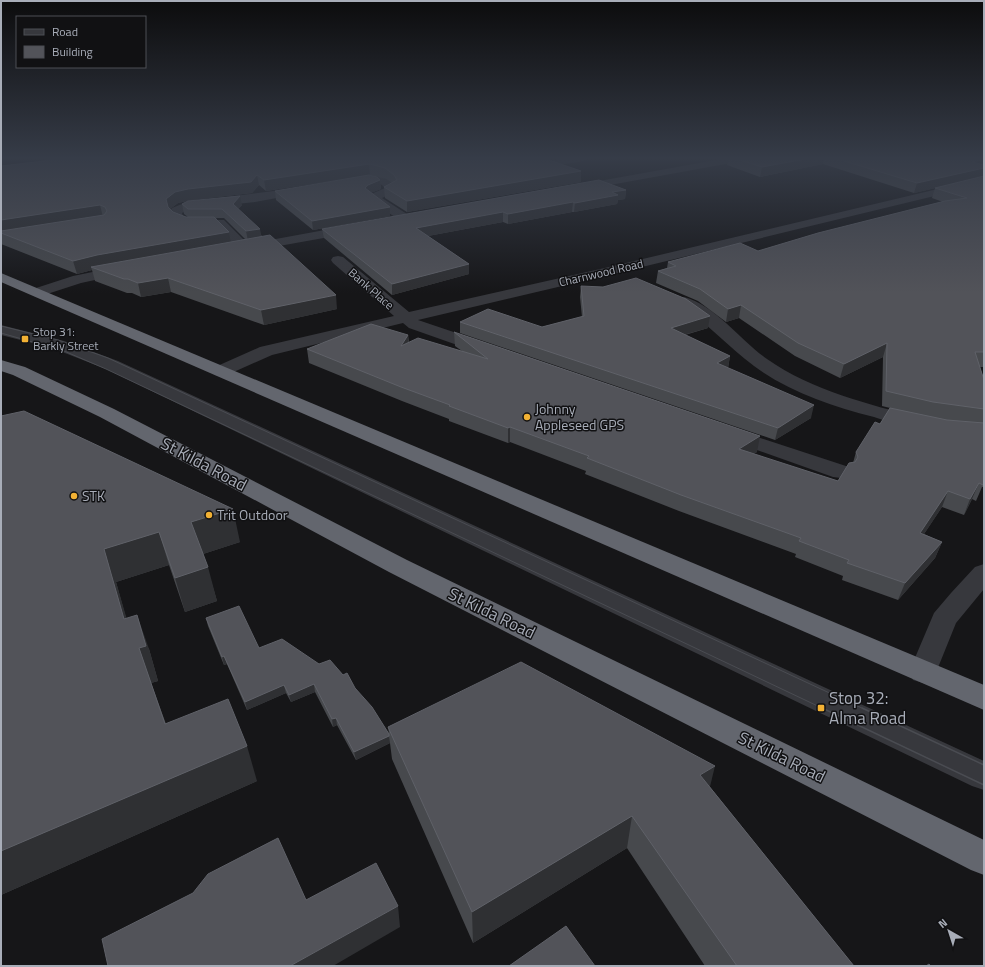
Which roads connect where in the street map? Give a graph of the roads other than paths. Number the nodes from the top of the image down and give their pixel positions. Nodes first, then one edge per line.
1 (211, 203) edge
2 (382, 203) edge
3 (892, 203) edge
4 (203, 204) junction
5 (421, 216) edge
6 (406, 219) junction
7 (390, 222) edge
8 (220, 223) junction
9 (368, 226) edge
10 (245, 248) junction
11 (230, 251) edge
12 (338, 260) dead end
13 (132, 268) edge
14 (609, 271) junction
15 (1, 276) edge
16 (635, 282) edge
17 (38, 292) junction
18 (669, 295) edge
19 (404, 317) junction
20 (1, 330) edge
21 (497, 353) edge
22 (1, 365) edge
23 (221, 371) junction
24 (927, 425) edge
25 (714, 428) edge
26 (841, 472) dead end
27 (984, 573) edge
28 (923, 672) junction
29 (984, 698) edge
30 (984, 776) edge
31 (984, 858) edge

1 - 4 street
2 - 6 street
3 - 14 street, Charnwood Road
4 - 8 street
4 - 8 street
5 - 6 street
6 - 7 street
8 - 10 street
9 - 10 street
10 - 11 street
12 - 19 street, Bank Place
13 - 17 street
14 - 16 street
14 - 19 street, Charnwood Road
15 - 17 highway
17 - 23 highway
18 - 24 street
19 - 21 street, Bank Place
19 - 23 street, Charnwood Road
20 - 30 street
22 - 31 highway, St Kilda Road
23 - 28 highway
25 - 26 street
27 - 28 street
28 - 29 highway

